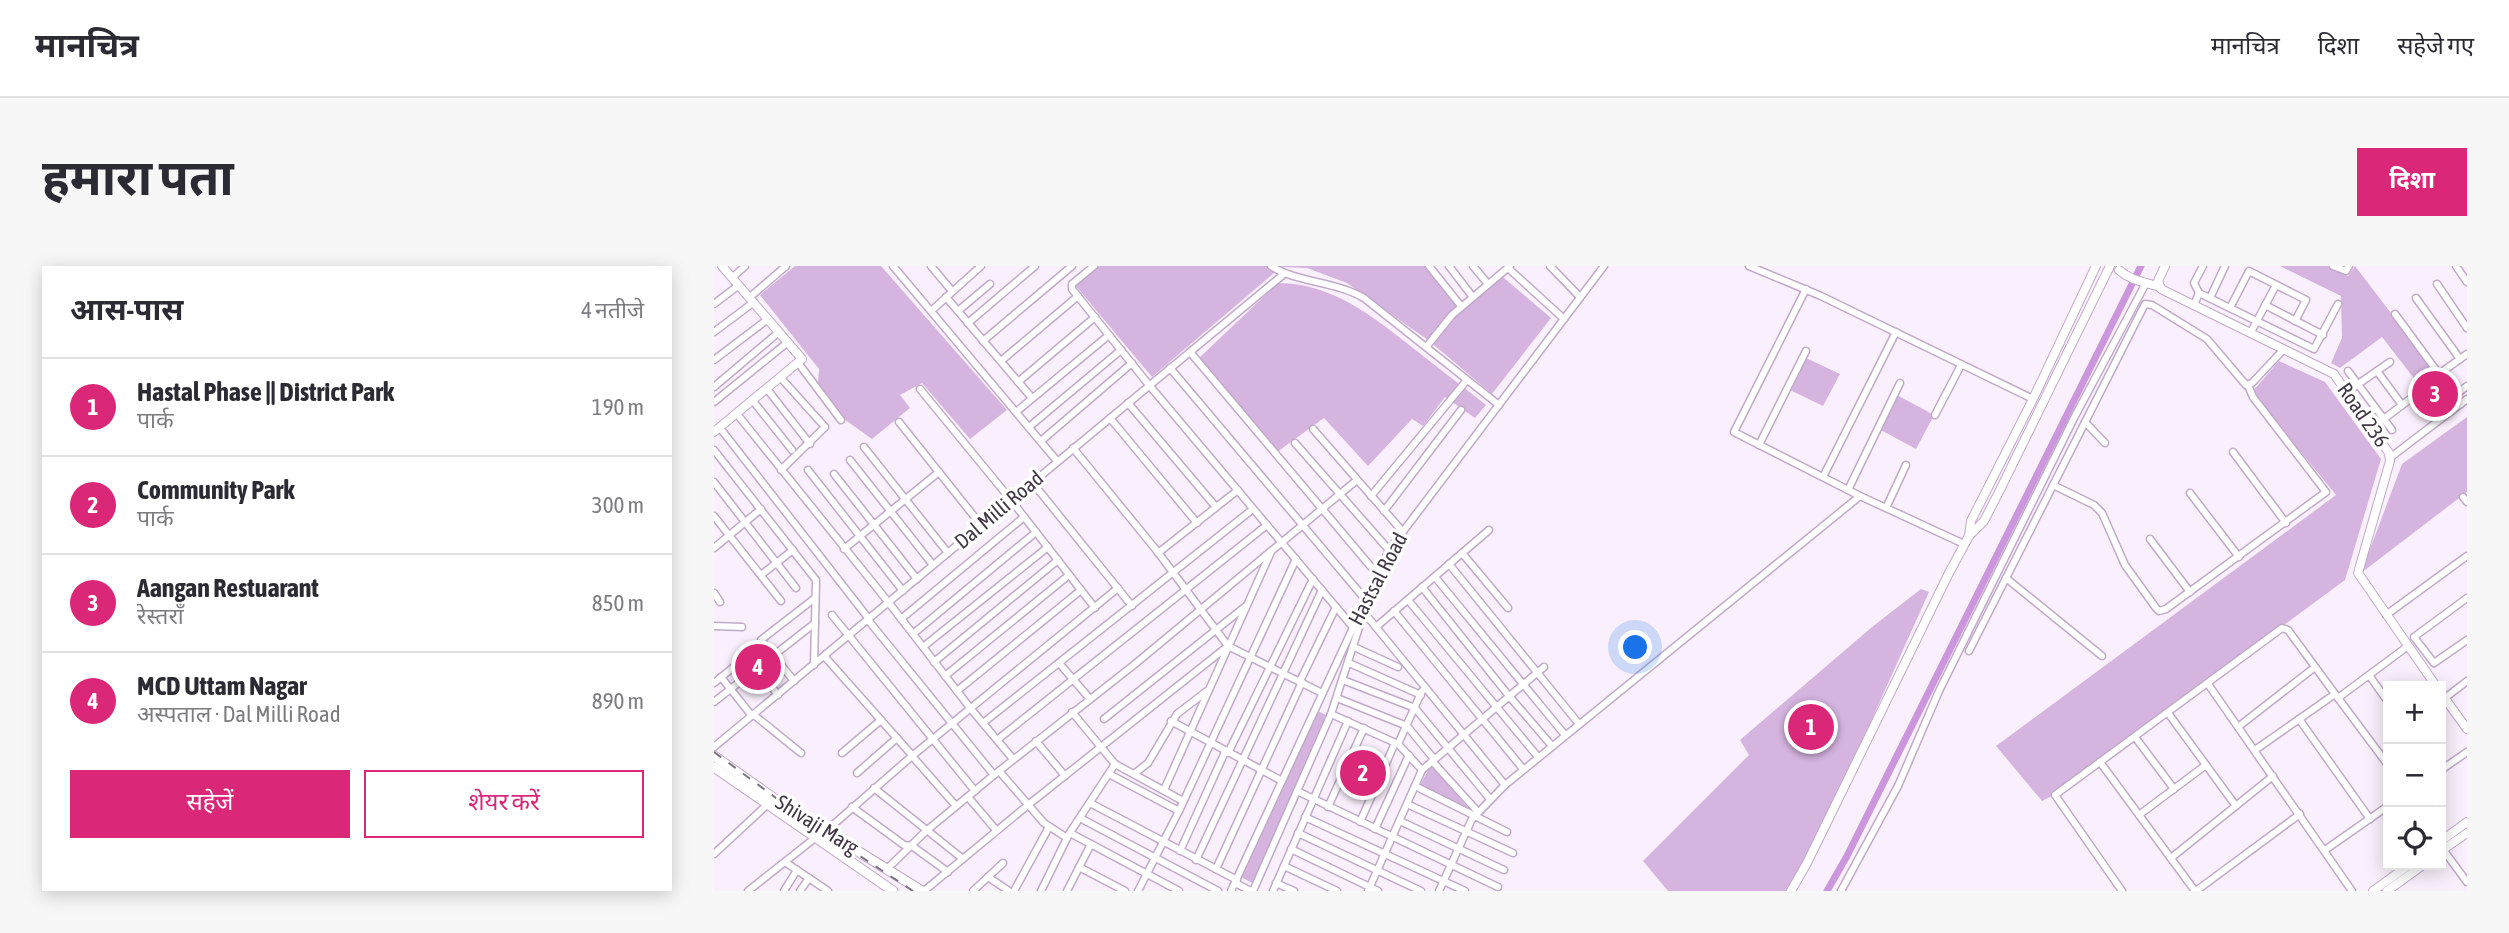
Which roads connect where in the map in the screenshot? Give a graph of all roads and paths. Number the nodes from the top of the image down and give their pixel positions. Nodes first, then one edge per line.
1 (720, 266) edge
2 (745, 266) edge
3 (786, 266) edge
4 (893, 266) edge
5 (931, 266) edge
6 (981, 266) edge
7 (1035, 266) edge
8 (1070, 266) edge
9 (1094, 266) edge
10 (1271, 266) edge
11 (1429, 266) edge
12 (1449, 266) edge
13 (1472, 266) edge
14 (1495, 266) edge
15 (1550, 266) edge
16 (1604, 266) edge
17 (1749, 266) edge
18 (2096, 266) edge
19 (2165, 266) edge
20 (2203, 266) edge
21 (2225, 266) edge
22 (2333, 266) edge
23 (2348, 266) edge
24 (1509, 267) edge
25 (2456, 267) edge
26 (972, 269) edge
27 (2117, 269) edge
28 (714, 270) edge
29 (1501, 273) junction
30 (1284, 274) junction
31 (2141, 280) junction
32 (735, 281) junction
33 (2467, 282) edge
34 (990, 284) dead end
35 (1488, 284) junction
36 (2437, 284) dead end
37 (2276, 285) junction
38 (2160, 287) junction
39 (1806, 289) junction
40 (2200, 293) junction
41 (949, 294) junction
42 (1078, 296) junction
43 (1472, 296) junction
44 (1580, 297) junction
45 (2210, 298) junction
46 (752, 299) junction
47 (2416, 299) dead end
48 (714, 304) edge
49 (2194, 304) junction
50 (2338, 304) dead end
51 (1461, 306) junction
52 (2265, 306) junction
53 (2230, 308) junction
54 (931, 311) junction
55 (958, 311) junction
56 (2395, 314) dead end
57 (1095, 317) junction
58 (768, 319) junction
59 (1564, 320) junction
60 (2257, 321) junction
61 (2295, 321) junction
62 (968, 323) junction
63 (2467, 327) edge
64 (714, 332) edge
65 (779, 332) junction
66 (1896, 332) junction
67 (2251, 332) junction
68 (1109, 335) junction
69 (2323, 335) junction
70 (983, 341) junction
71 (788, 342) junction
72 (1427, 346) junction
73 (2284, 349) junction
74 (1121, 350) junction
75 (1807, 351) dead end
76 (1190, 352) junction
77 (2467, 354) edge
78 (2460, 359) junction
79 (714, 360) edge
80 (1001, 361) junction
81 (2390, 362) dead end
82 (799, 363) junction
83 (1132, 363) junction
84 (1961, 365) junction
85 (1170, 368) junction
86 (2348, 371) dead end
87 (2377, 371) junction
88 (2439, 374) junction
89 (781, 378) junction
90 (1467, 380) junction
91 (1018, 382) junction
92 (1900, 383) dead end
93 (2357, 384) junction
94 (1149, 385) junction
95 (2248, 385) junction
96 (2467, 386) edge
97 (714, 388) edge
98 (767, 389) junction
99 (920, 389) dead end
100 (2348, 391) junction
101 (2414, 396) dead end
102 (2454, 396) junction
103 (721, 397) junction
104 (1032, 398) junction
105 (2033, 399) junction
106 (753, 401) junction
107 (714, 402) edge
108 (2464, 402) edge
109 (1128, 403) junction
110 (1499, 405) junction
111 (2402, 405) junction
112 (1461, 410) dead end
113 (1016, 412) junction
114 (737, 414) junction
115 (1935, 415) dead end
116 (1110, 418) junction
117 (841, 420) dead end
118 (2384, 420) junction
119 (899, 422) dead end
120 (2085, 422) junction
121 (1029, 427) junction
122 (2372, 428) junction
123 (1313, 429) dead end
124 (717, 430) edge
125 (2392, 430) dead end
126 (1041, 441) junction
127 (1295, 443) dead end
128 (2105, 443) dead end
129 (810, 444) junction
130 (1759, 445) junction
131 (864, 447) dead end
132 (1073, 448) junction
133 (714, 450) edge
134 (792, 450) dead end
135 (2233, 452) dead end
136 (2391, 457) junction
137 (850, 460) dead end
138 (1057, 461) junction
139 (1906, 465) dead end
140 (781, 470) junction
141 (808, 470) dead end
142 (939, 472) junction
143 (834, 474) dead end
144 (1823, 477) junction
145 (1357, 480) junction
146 (714, 482) edge
147 (1032, 482) junction
148 (2053, 485) junction
149 (1849, 490) junction
150 (1238, 491) junction
151 (2190, 493) dead end
152 (1339, 495) junction
153 (1371, 496) junction
154 (1860, 496) junction
155 (906, 499) junction
156 (1011, 500) junction
157 (1216, 508) junction
158 (1886, 508) junction
159 (761, 509) junction
160 (1253, 509) junction
161 (1321, 509) junction
162 (890, 511) junction
163 (1384, 511) junction
164 (714, 516) edge
165 (1024, 517) junction
166 (746, 521) junction
167 (1197, 523) junction
168 (2286, 523) junction
169 (874, 524) junction
170 (981, 525) junction
171 (1267, 525) junction
172 (1301, 526) junction
173 (1489, 530) dead end
174 (1036, 532) junction
175 (1403, 532) junction
176 (730, 536) junction
177 (1969, 536) junction
178 (859, 537) junction
179 (2150, 539) dead end
180 (1282, 542) junction
181 (1964, 544) junction
182 (1048, 547) junction
183 (714, 548) edge
184 (844, 549) junction
185 (793, 550) junction
186 (1389, 550) junction
187 (1271, 551) junction
188 (948, 553) junction
189 (1158, 553) junction
190 (1462, 553) junction
191 (2467, 556) edge
192 (2239, 557) junction
193 (1296, 559) junction
194 (1058, 561) junction
195 (777, 562) junction
196 (1449, 564) junction
197 (933, 565) junction
198 (1173, 573) junction
199 (1377, 574) junction
200 (761, 575) junction
201 (1069, 575) junction
202 (1435, 577) junction
203 (2006, 578) junction
204 (917, 579) junction
205 (1312, 579) junction
206 (796, 587) dead end
207 (1422, 587) junction
208 (1118, 588) junction
209 (1185, 589) junction
210 (1081, 590) junction
211 (1322, 590) junction
212 (903, 591) junction
213 (2190, 592) junction
214 (714, 593) edge
215 (815, 598) junction
216 (2467, 598) edge
217 (1365, 599) junction
218 (1408, 600) junction
219 (781, 601) dead end
220 (720, 602) dead end
221 (889, 603) junction
222 (1247, 605) junction
223 (1132, 606) junction
224 (1336, 607) junction
225 (1095, 608) junction
226 (1508, 608) dead end
227 (1200, 610) junction
228 (1362, 610) junction
229 (1394, 611) junction
230 (832, 615) dead end
231 (2386, 615) junction
232 (901, 619) junction
233 (869, 620) junction
234 (815, 623) junction
235 (714, 626) edge
236 (1353, 626) junction
237 (742, 627) dead end
238 (1376, 627) junction
239 (1215, 629) junction
240 (913, 634) junction
241 (849, 636) junction
242 (2467, 640) edge
243 (763, 643) junction
244 (1228, 646) junction
245 (2408, 646) junction
246 (923, 647) junction
247 (1354, 647) junction
248 (1969, 651) dead end
249 (773, 655) junction
250 (1251, 656) junction
251 (2102, 656) dead end
252 (826, 658) dead end
253 (934, 662) junction
254 (1059, 663) junction
255 (1349, 663) junction
256 (814, 665) junction
257 (1270, 665) junction
258 (1398, 667) dead end
259 (1544, 667) dead end
260 (2315, 667) junction
261 (757, 668) junction
262 (1284, 672) junction
263 (1537, 673) junction
264 (2369, 675) junction
265 (946, 676) junction
266 (721, 677) junction
267 (1073, 679) junction
268 (1343, 680) junction
269 (794, 681) junction
270 (1301, 681) junction
271 (2432, 681) edge
272 (2467, 681) edge
273 (714, 683) edge
274 (1524, 684) junction
275 (2208, 684) junction
276 (1424, 687) junction
277 (730, 689) junction
278 (1208, 690) junction
279 (957, 691) junction
280 (1322, 693) junction
281 (2446, 693) edge
282 (778, 695) junction
283 (1421, 695) junction
284 (2383, 695) edge
285 (1509, 696) junction
286 (2337, 696) junction
287 (1337, 698) junction
288 (1090, 699) junction
289 (2446, 699) edge
290 (714, 702) edge
291 (1415, 708) junction
292 (1495, 708) junction
293 (971, 709) junction
294 (1072, 712) junction
295 (2168, 713) junction
296 (1331, 714) junction
297 (753, 715) junction
298 (1104, 719) dead end
299 (1481, 719) junction
300 (2299, 719) junction
301 (881, 720) junction
302 (1171, 721) junction
303 (1348, 721) junction
304 (983, 723) junction
305 (953, 724) junction
306 (1579, 724) junction
307 (1407, 726) junction
308 (2238, 727) junction
309 (1364, 728) junction
310 (2467, 729) edge
311 (1189, 733) junction
312 (1463, 734) junction
313 (1565, 735) junction
314 (2135, 737) junction
315 (897, 738) junction
316 (997, 740) junction
317 (933, 741) junction
318 (1036, 741) junction
319 (1396, 743) junction
320 (1210, 744) junction
321 (1552, 746) junction
322 (714, 747) edge
323 (1448, 747) junction
324 (1101, 748) junction
325 (2255, 750) junction
326 (1227, 752) junction
327 (2467, 752) edge
328 (801, 753) dead end
329 (842, 753) dead end
330 (714, 755) edge
331 (912, 755) junction
332 (1409, 755) junction
333 (1538, 757) junction
334 (2383, 758) edge
335 (1013, 759) junction
336 (1242, 760) junction
337 (1433, 760) junction
338 (2100, 762) junction
339 (1115, 764) junction
340 (2206, 765) junction
341 (714, 767) edge
342 (2446, 767) edge
343 (1523, 769) junction
344 (1422, 770) junction
345 (1262, 771) junction
346 (857, 773) dead end
347 (996, 773) junction
348 (1109, 774) junction
349 (1134, 774) junction
350 (1065, 776) junction
351 (2273, 776) junction
352 (1282, 781) junction
353 (1505, 785) junction
354 (1415, 786) junction
355 (874, 788) junction
356 (2174, 789) junction
357 (1164, 790) junction
358 (975, 791) junction
359 (1297, 791) junction
360 (968, 797) junction
361 (1490, 799) junction
362 (1183, 800) junction
363 (1313, 800) junction
364 (770, 802) junction
365 (1090, 803) junction
366 (1407, 804) junction
367 (1027, 805) junction
368 (956, 806) junction
369 (2236, 806) junction
370 (852, 807) junction
371 (1328, 807) junction
372 (2387, 807) edge
373 (1179, 811) junction
374 (1476, 814) junction
375 (2300, 814) junction
376 (2139, 815) junction
377 (1305, 817) junction
378 (1080, 818) junction
379 (2370, 819) junction
380 (1400, 821) junction
381 (1360, 822) junction
382 (2467, 822) edge
383 (1049, 827) junction
384 (1375, 829) junction
385 (996, 830) junction
386 (827, 831) junction
387 (926, 831) junction
388 (1465, 831) junction
389 (1507, 832) dead end
390 (1298, 833) junction
391 (2467, 833) edge
392 (1069, 835) junction
393 (1393, 837) junction
394 (815, 838) junction
395 (1163, 842) junction
396 (2446, 842) edge
397 (1091, 844) junction
398 (2446, 844) edge
399 (912, 846) junction
400 (1458, 847) junction
401 (1291, 849) junction
402 (2325, 850) junction
403 (1180, 851) junction
404 (1513, 853) dead end
405 (714, 854) edge
406 (1384, 854) junction
407 (2446, 854) edge
408 (1155, 858) junction
409 (2171, 858) junction
410 (963, 859) junction
411 (1196, 860) junction
412 (785, 862) junction
413 (1003, 863) dead end
414 (1451, 864) junction
415 (1284, 866) junction
416 (1079, 867) junction
417 (888, 869) junction
418 (1216, 869) junction
419 (797, 870) junction
420 (1377, 870) junction
421 (1504, 870) dead end
422 (2402, 870) edge
423 (2416, 870) edge
424 (948, 872) junction
425 (1147, 874) junction
426 (988, 877) junction
427 (809, 878) junction
428 (1236, 881) junction
429 (1443, 881) junction
430 (2467, 882) edge
431 (1276, 883) junction
432 (1498, 887) dead end
433 (817, 888) edge
434 (1369, 889) edge
435 (976, 890) edge
436 (748, 891) edge
437 (784, 891) edge
438 (800, 891) edge
439 (828, 891) edge
440 (893, 891) edge
441 (923, 891) edge
442 (1009, 891) edge
443 (1014, 891) edge
444 (1041, 891) edge
445 (1068, 891) edge
446 (1125, 891) edge
447 (1138, 891) edge
448 (1179, 891) edge
449 (1218, 891) edge
450 (1231, 891) edge
451 (1252, 891) edge
452 (1273, 891) edge
453 (1294, 891) edge
454 (1337, 891) edge
455 (1378, 891) edge
456 (1422, 891) edge
457 (1438, 891) edge
458 (1465, 891) edge
459 (1791, 891) edge
460 (1842, 891) edge
461 (2122, 891) edge
462 (2195, 891) edge
463 (2352, 891) edge
464 (2372, 891) edge
465 (2387, 891) edge

1 - 28 street
1 - 32 street
2 - 32 street
3 - 46 street
4 - 54 street
5 - 41 street
6 - 26 street
7 - 62 street
8 - 70 street
9 - 42 street
10 - 30 street
11 - 51 street
12 - 43 street
13 - 35 street
14 - 29 street
15 - 44 street
16 - 44 street, Hastsal Road
17 - 39 street
18 - 105 street
19 - 38 street
20 - 40 street
21 - 45 street
22 - 23 street
24 - 29 street
24 - 59 street
25 - 33 street
26 - 41 street
27 - 31 street, Road 236
27 - 177 street
29 - 35 street
30 - 72 street
30 - 76 street, Dal Milli Road
31 - 38 street, Road 236
31 - 460 street
32 - 46 street
32 - 48 street
34 - 55 street
35 - 43 street
36 - 63 street
37 - 52 street
37 - 53 street
37 - 61 street
38 - 49 street, Road 236
39 - 66 street
39 - 130 street
40 - 45 street
40 - 49 street
41 - 54 street
41 - 55 street
42 - 57 street
42 - 80 street
43 - 51 street
44 - 59 street, Hastsal Road
45 - 53 street
46 - 58 street
46 - 64 street
47 - 78 street
49 - 67 street, Road 236
50 - 69 street
51 - 72 street
52 - 60 street
52 - 61 street
53 - 60 street
54 - 113 street
55 - 62 street
56 - 88 street
57 - 68 street
57 - 91 street
58 - 65 street
58 - 79 street
59 - 110 street, Hastsal Road
60 - 67 street
60 - 69 street
61 - 69 street
62 - 70 street
65 - 71 street
65 - 97 street
66 - 84 street
66 - 144 street
67 - 73 street, Road 236
68 - 74 street
68 - 104 street
70 - 80 street
71 - 82 street
71 - 103 street
72 - 90 street
73 - 95 street
73 - 100 street, Road 236
74 - 83 street
74 - 121 street
75 - 130 street
76 - 85 street, Dal Milli Road
76 - 161 street
77 - 78 street
78 - 88 street
80 - 91 street
81 - 87 street
82 - 89 street
82 - 117 street
83 - 94 street
83 - 126 street
84 - 105 street
84 - 115 street
85 - 94 street, Dal Milli Road
85 - 172 street
86 - 93 street
87 - 93 street
87 - 111 street
88 - 102 street
89 - 98 street
89 - 129 street
90 - 110 street
90 - 153 street
91 - 104 street
92 - 149 street
93 - 100 street
93 - 118 street
94 - 109 street, Dal Milli Road
94 - 150 street
95 - 120 street
95 - 168 street
96 - 102 street
97 - 103 street
98 - 106 street
98 - 129 street
99 - 156 street
100 - 122 street, Road 236
101 - 111 street
102 - 108 street
103 - 107 street
104 - 113 street
105 - 177 street
106 - 114 street
106 - 134 street
108 - 136 street
109 - 116 street, Dal Milli Road
109 - 157 street
110 - 175 street, Hastsal Road
111 - 118 street
112 - 163 street
113 - 121 street
114 - 124 street
114 - 140 street
116 - 132 street, Dal Milli Road
116 - 167 street
118 - 122 street
118 - 125 street
119 - 142 street
120 - 128 street
120 - 148 street
121 - 126 street
122 - 136 street, Road 236
123 - 145 street
124 - 233 street
126 - 138 street
127 - 152 street
129 - 140 street
130 - 144 street
131 - 155 street
132 - 138 street, Dal Milli Road
132 - 189 street
133 - 159 street
135 - 168 street
136 - 231 street, Road 236
137 - 162 street
138 - 147 street, Dal Milli Road
139 - 158 street
140 - 184 street
141 - 178 street
142 - 155 street
142 - 170 street
143 - 169 street
144 - 149 street
145 - 152 street
145 - 153 street
146 - 166 street
147 - 156 street, Dal Milli Road
147 - 208 street
148 - 203 street
148 - 213 street
149 - 154 street
150 - 157 street
150 - 160 street
151 - 192 street
152 - 161 street
152 - 186 street
153 - 163 street
154 - 158 street
154 - 306 street
155 - 162 street
155 - 188 street
156 - 165 street
156 - 170 street, Dal Milli Road
157 - 167 street
158 - 181 street
159 - 166 street
159 - 185 street
160 - 171 street
160 - 198 street
161 - 172 street
161 - 199 street
162 - 169 street
162 - 197 street
163 - 175 street
164 - 176 street
165 - 174 street
165 - 232 street
166 - 176 street
166 - 195 street
167 - 189 street
168 - 192 street
169 - 178 street
169 - 204 street
170 - 188 street, Dal Milli Road
171 - 180 street
171 - 209 street
172 - 180 street
172 - 217 street
173 - 190 street
174 - 182 street
174 - 240 street
175 - 186 street, Hastsal Road
176 - 183 street
176 - 200 street
177 - 181 street
178 - 184 street
178 - 212 street
179 - 213 street
180 - 187 street
180 - 193 street
181 - 459 street
182 - 194 street
182 - 246 street
184 - 221 street
185 - 195 street
185 - 215 street
186 - 199 street, Hastsal Road
187 - 222 street
187 - 227 street
188 - 197 street, Dal Milli Road
189 - 198 street
190 - 196 street
190 - 226 street
191 - 231 street
192 - 213 street
193 - 205 street
193 - 250 street
194 - 201 street
194 - 253 street
195 - 200 street
195 - 206 street
196 - 202 street
196 - 263 street
197 - 204 street, Dal Milli Road
198 - 209 street
198 - 223 street
199 - 217 street, Hastsal Road
200 - 219 street
201 - 210 street
201 - 265 street
202 - 207 street
202 - 274 street
203 - 248 street
203 - 251 street
204 - 212 street, Dal Milli Road
205 - 211 street
205 - 257 street
207 - 218 street
207 - 285 street
208 - 223 street
208 - 225 street
209 - 227 street
209 - 267 street
210 - 225 street
210 - 279 street
211 - 224 street
211 - 262 street
212 - 221 street, Dal Milli Road
214 - 220 street
215 - 234 street
215 - 243 street
216 - 242 street
217 - 228 street, Hastsal Road
218 - 229 street
218 - 292 street
221 - 232 street
221 - 233 street, Dal Milli Road
222 - 239 street
222 - 244 street
223 - 254 street
224 - 236 street
224 - 270 street
225 - 293 street
227 - 239 street
227 - 288 street
228 - 236 street, Hastsal Road
228 - 238 street
228 - 247 street
229 - 238 street
229 - 299 street
230 - 241 street
231 - 245 street, Road 236
232 - 240 street
233 - 241 street, Dal Milli Road
233 - 305 street
234 - 249 street
234 - 256 street
235 - 237 street
236 - 280 street, Hastsal Road
238 - 276 street
239 - 244 street
239 - 298 street
240 - 246 street
241 - 256 street, Dal Milli Road
241 - 317 street
243 - 249 street
243 - 266 street
244 - 250 street
244 - 278 street
244 - 324 street
245 - 264 street
245 - 271 street, Road 236
246 - 253 street
247 - 255 street
247 - 258 street
249 - 261 street
249 - 269 street
250 - 257 street
250 - 320 street
252 - 301 street
253 - 265 street
254 - 267 street
254 - 304 street
255 - 268 street
255 - 283 street
256 - 269 street, Dal Milli Road
257 - 262 street
257 - 326 street
259 - 263 street
260 - 275 street
260 - 286 street
260 - 308 street
261 - 277 street
261 - 282 street
262 - 270 street
262 - 336 street
263 - 274 street
263 - 306 street
264 - 284 street
264 - 286 street
265 - 279 street
266 - 273 street
266 - 277 street
267 - 288 street
267 - 316 street
268 - 287 street
268 - 291 street
269 - 282 street, Dal Milli Road
270 - 280 street
270 - 345 street
272 - 281 street
274 - 285 street
274 - 313 street
275 - 295 street
275 - 308 street
276 - 283 street
276 - 312 street
277 - 290 street
277 - 297 street
278 - 302 street
278 - 311 street
279 - 293 street
280 - 352 street, Hastsal Road
282 - 297 street, Dal Milli Road
283 - 291 street
285 - 292 street
285 - 321 street
286 - 300 street
286 - 334 street
287 - 296 street
287 - 307 street
288 - 294 street
289 - 310 street
291 - 307 street
291 - 323 street
292 - 299 street
292 - 333 street
293 - 304 street
293 - 305 street
294 - 318 street
294 - 324 street
295 - 314 street
295 - 340 street
296 - 303 street
296 - 359 street
297 - 322 street, Dal Milli Road
297 - 328 street
299 - 312 street
299 - 343 street
300 - 325 street
300 - 379 street
301 - 315 street
301 - 329 street
302 - 311 street
302 - 349 street
303 - 309 street
303 - 363 street
304 - 316 street
305 - 317 street
305 - 347 street
306 - 313 street
307 - 319 street
307 - 337 street
308 - 325 street
309 - 319 street
309 - 371 street
311 - 320 street
311 - 357 street
312 - 323 street
312 - 353 street
313 - 321 street
314 - 338 street
314 - 356 street
315 - 331 street
315 - 346 street
316 - 335 street
317 - 331 street
317 - 358 street
318 - 335 street
318 - 350 street
319 - 332 street
319 - 381 street
320 - 326 street
320 - 362 street
321 - 333 street
323 - 337 street
323 - 361 street
324 - 339 street
324 - 350 street
325 - 351 street
326 - 336 street
326 - 403 street
327 - 342 street
330 - 364 main road, Shivaji Marg
331 - 355 street
331 - 368 street
332 - 344 street
332 - 384 street
333 - 343 street
335 - 347 street
336 - 345 street
336 - 411 street
337 - 344 street
337 - 374 street
338 - 376 street
338 - 461 street
339 - 348 street
339 - 349 street
340 - 356 street
340 - 369 street
341 - 364 main road, Shivaji Marg
343 - 353 street
344 - 354 street
345 - 352 street
345 - 418 street
347 - 358 street
347 - 367 street
348 - 365 street
348 - 373 street
349 - 357 street
350 - 367 street
351 - 369 street
351 - 375 street
352 - 428 street, Hastsal Road
353 - 361 street
354 - 366 street
354 - 374 street
355 - 370 street
355 - 387 street
356 - 376 street
357 - 362 street
358 - 360 street
359 - 363 street
359 - 451 street
360 - 368 street
360 - 385 street
361 - 374 street
362 - 373 street
363 - 371 street
363 - 377 street
364 - 386 main road, Shivaji Marg
364 - 394 main road, Shivaji Marg
364 - 405 street
365 - 378 street
365 - 395 street
366 - 380 street
366 - 388 street
367 - 383 street
367 - 385 street
368 - 387 street
369 - 409 street
370 - 386 street
370 - 399 street
371 - 381 street
372 - 379 street
373 - 395 street
374 - 388 street
374 - 389 street
375 - 402 street
375 - 462 street
376 - 409 street
377 - 390 street
377 - 406 street
378 - 392 street
378 - 408 street
379 - 402 street
380 - 393 street
380 - 400 street
381 - 384 street
382 - 396 street
383 - 392 street
383 - 443 street
384 - 393 street
385 - 410 street
386 - 417 main road, Shivaji Marg
387 - 399 street
387 - 410 street
388 - 400 street
388 - 404 street
390 - 401 street
390 - 420 street
391 - 398 street
392 - 397 street
392 - 444 street
393 - 406 street
393 - 414 street
394 - 412 street
394 - 440 main road, Shivaji Marg
395 - 403 street
395 - 408 street
397 - 416 street
397 - 425 street
399 - 417 street
399 - 424 street
400 - 414 street
400 - 421 street
401 - 415 street
401 - 434 street
402 - 463 street
403 - 411 street
406 - 420 street
406 - 429 street
407 - 430 street
408 - 425 street
408 - 449 street
409 - 462 street
410 - 424 street
411 - 418 street
412 - 419 street
412 - 436 street
413 - 426 street
414 - 429 street
414 - 432 street
415 - 431 street
415 - 454 street
416 - 445 street
416 - 446 street
417 - 441 main road, Shivaji Marg
418 - 428 street
419 - 427 street
419 - 437 street
420 - 434 street
420 - 456 street
422 - 464 street
423 - 465 street
424 - 441 street
425 - 447 street
425 - 448 street
426 - 435 street
426 - 442 street
427 - 433 street
427 - 438 street
428 - 450 street, Hastsal Road
428 - 451 street
429 - 457 street
429 - 458 street
431 - 452 street
431 - 453 street
433 - 439 street
434 - 455 street

